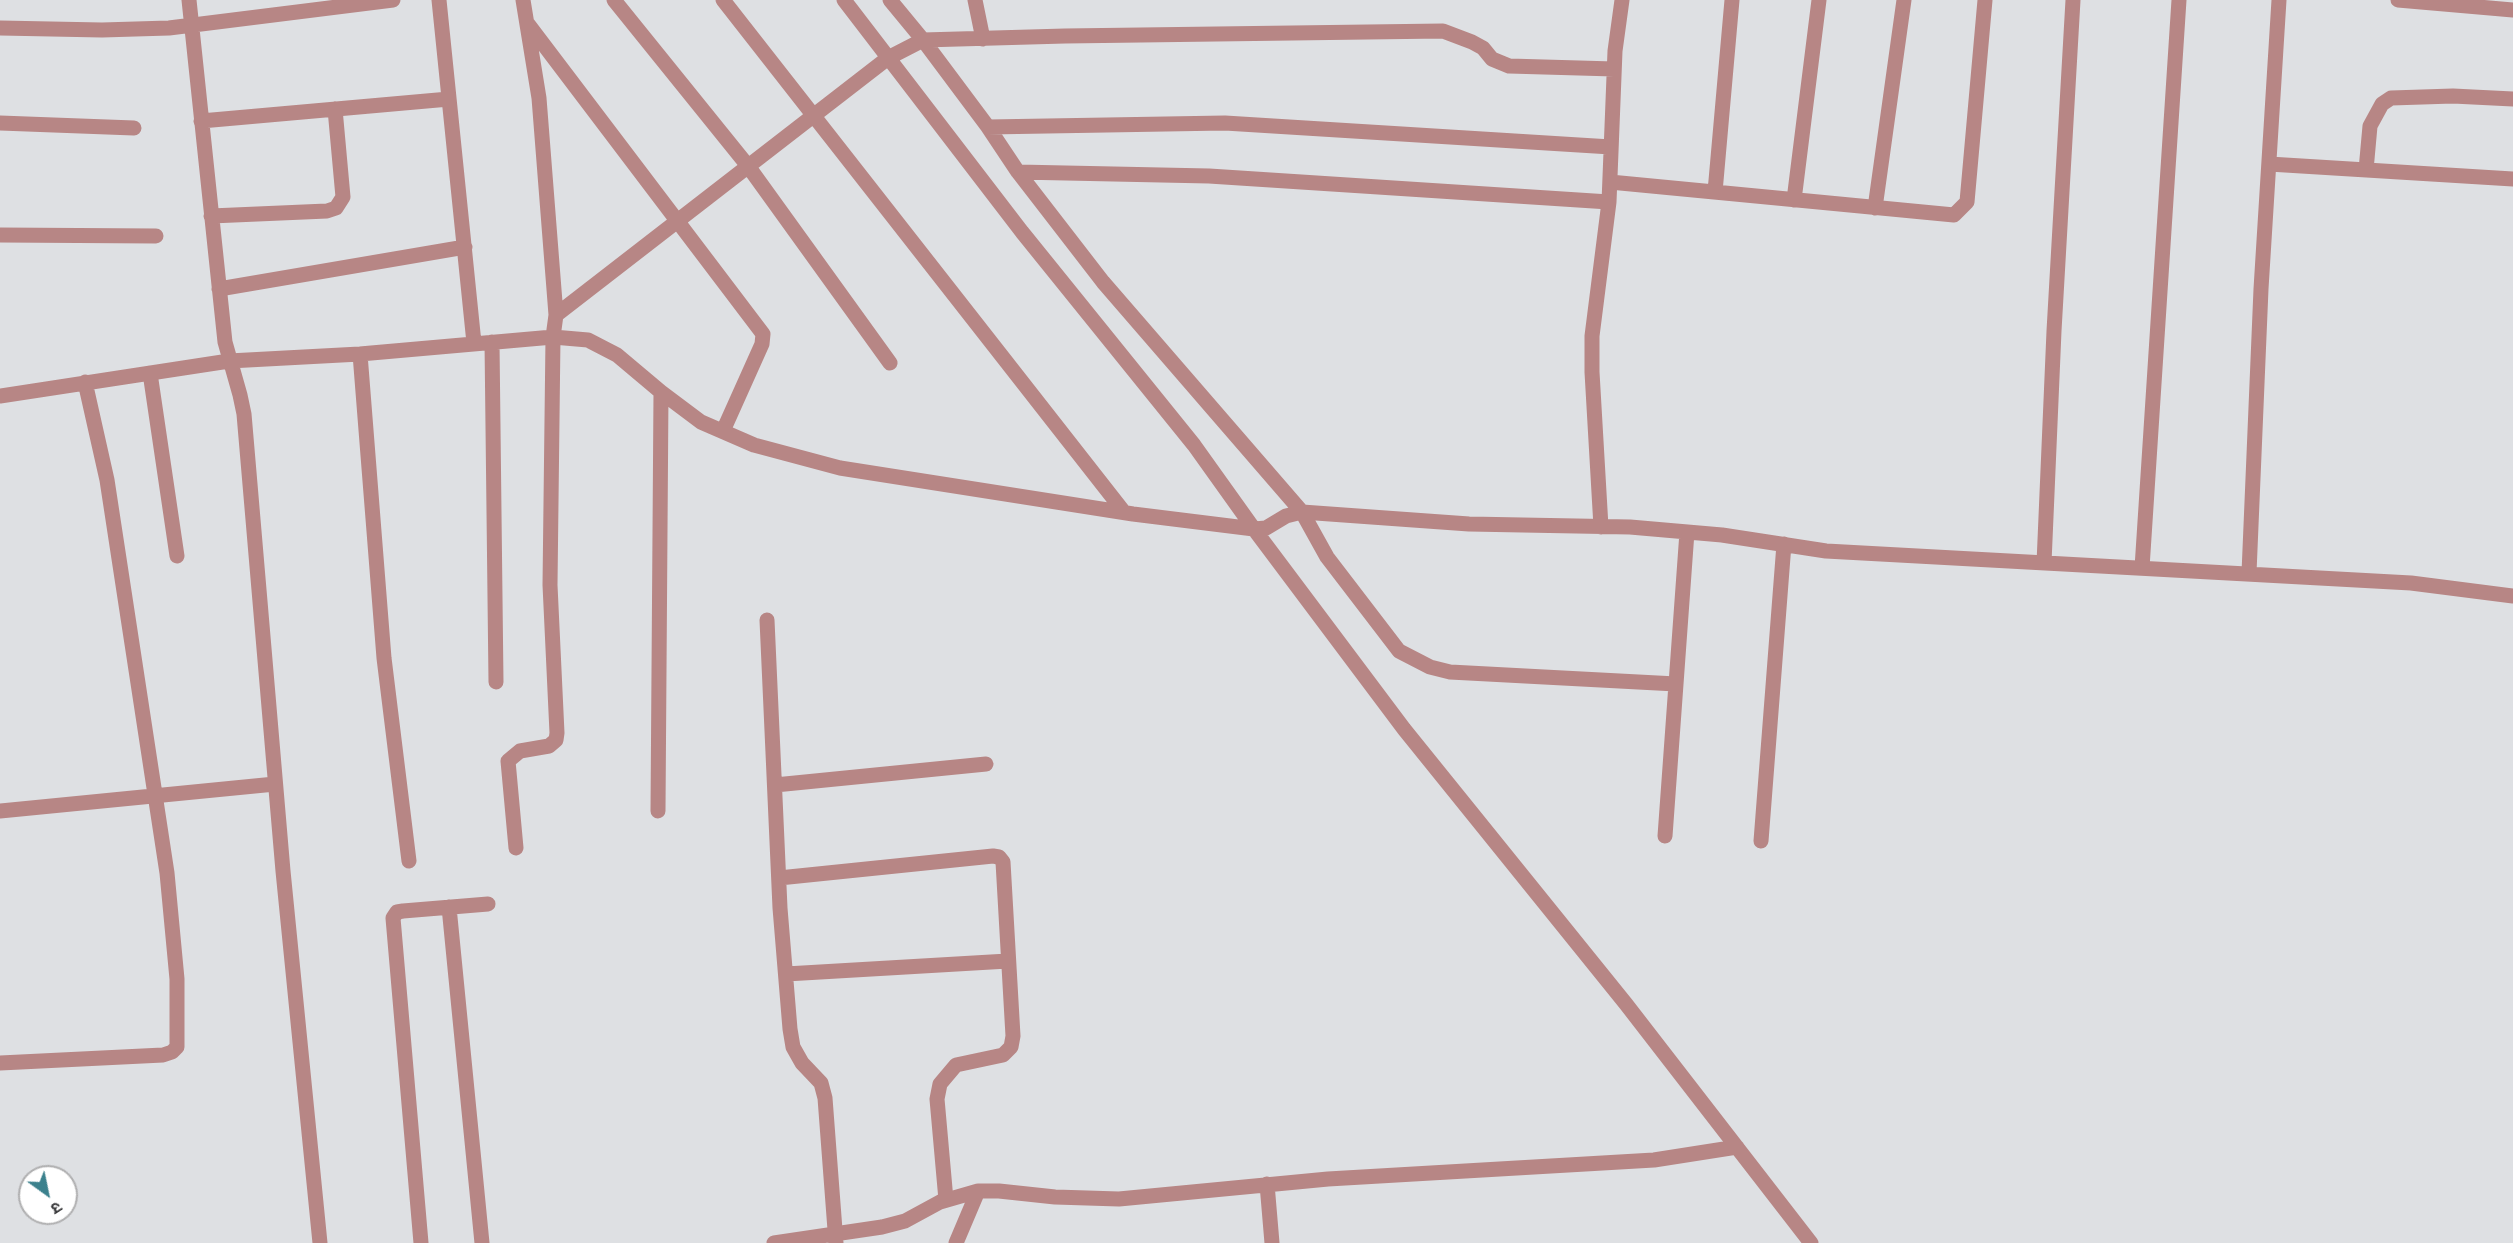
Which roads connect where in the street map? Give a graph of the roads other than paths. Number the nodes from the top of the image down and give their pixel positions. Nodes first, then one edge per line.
1 (189, 0) edge
2 (393, 0) edge
3 (439, 0) edge
4 (523, 0) edge
5 (614, 0) edge
6 (723, 0) edge
7 (844, 0) edge
8 (890, 0) edge
9 (975, 0) edge
10 (1622, 0) edge
11 (1732, 0) edge
12 (1819, 0) edge
13 (1904, 0) edge
14 (1985, 0) edge
15 (2073, 0) edge
16 (2179, 0) edge
17 (2279, 0) edge
18 (2398, 0) edge
19 (2421, 1) edge
20 (2492, 4) edge
21 (2513, 10) edge
22 (526, 23) junction
23 (191, 25) junction
24 (0, 28) edge
25 (983, 39) junction
26 (920, 41) junction
27 (893, 55) junction
28 (1614, 69) junction
29 (449, 99) junction
30 (2513, 99) edge
31 (335, 109) junction
32 (814, 115) junction
33 (201, 121) junction
34 (0, 123) edge
35 (988, 127) junction
36 (134, 128) dead end
37 (1611, 147) junction
38 (2269, 164) junction
39 (748, 166) junction
40 (2366, 170) junction
41 (1018, 172) junction
42 (2513, 179) edge
43 (1610, 182) junction
44 (1715, 192) junction
45 (1794, 200) junction
46 (1609, 202) junction
47 (1875, 208) junction
48 (211, 216) junction
49 (677, 221) junction
50 (0, 235) edge
51 (156, 236) dead end
52 (465, 247) junction
53 (219, 289) junction
54 (556, 315) junction
55 (553, 337) junction
56 (492, 342) junction
57 (474, 343) junction
58 (360, 354) junction
59 (229, 361) junction
60 (890, 363) dead end
61 (150, 373) junction
62 (85, 382) junction
63 (661, 392) junction
64 (0, 396) edge
65 (723, 431) junction
66 (1124, 512) junction
67 (1302, 512) junction
68 (1601, 527) junction
69 (1254, 529) junction
70 (1687, 532) junction
71 (1784, 544) junction
72 (177, 556) dead end
73 (2044, 563) junction
74 (2142, 568) junction
75 (2249, 573) junction
76 (2513, 596) edge
77 (767, 620) dead end
78 (496, 682) dead end
79 (1676, 684) junction
80 (986, 764) dead end
81 (275, 784) junction
82 (775, 785) junction
83 (156, 796) junction
84 (0, 811) edge
85 (658, 811) dead end
86 (1665, 836) dead end
87 (1761, 841) dead end
88 (516, 848) dead end
89 (409, 861) dead end
90 (779, 878) junction
91 (488, 904) dead end
92 (449, 907) junction
93 (1008, 961) junction
94 (786, 974) junction
95 (0, 1063) edge
96 (1737, 1147) junction
97 (1267, 1184) junction
98 (978, 1191) junction
99 (946, 1200) junction
100 (836, 1239) edge
101 (320, 1243) edge
102 (421, 1243) edge
103 (482, 1243) edge
104 (774, 1243) edge
105 (956, 1243) edge
106 (1272, 1243) edge
107 (1811, 1243) edge

1 - 23 street
2 - 23 street
3 - 29 street
4 - 22 street
5 - 39 street
6 - 32 street
7 - 27 street
8 - 26 street
9 - 25 street
10 - 28 street
11 - 44 street
12 - 45 street
13 - 47 street
14 - 47 street
15 - 73 street
16 - 74 street
17 - 38 street
18 - 19 street
19 - 20 street
20 - 21 street
22 - 49 street
22 - 54 street
23 - 24 street
23 - 33 street
25 - 26 street
25 - 28 street
26 - 27 street
26 - 35 street
27 - 32 street
27 - 69 street
28 - 37 street
29 - 31 street
29 - 52 street
30 - 40 street
31 - 33 street
31 - 48 street
32 - 39 street
32 - 66 street
33 - 48 street
34 - 36 street
35 - 37 street
35 - 41 street
37 - 43 street
38 - 40 street
38 - 75 street
39 - 49 street
39 - 60 street
40 - 42 street
41 - 46 street
41 - 67 street
43 - 44 street
43 - 46 street
44 - 45 street
45 - 47 street
46 - 68 street
48 - 53 street
49 - 54 street
49 - 65 street
50 - 51 street
52 - 53 street
52 - 57 street
53 - 59 street
54 - 55 street
55 - 56 street
55 - 63 street
55 - 88 street
56 - 57 street
56 - 78 street
57 - 58 street
58 - 59 street
58 - 89 street
59 - 61 street
59 - 81 street
61 - 62 street
61 - 72 street
62 - 64 street
62 - 83 street
63 - 65 street
63 - 85 street
65 - 66 street
66 - 69 street
67 - 68 street
67 - 69 street
67 - 79 street
68 - 70 street
69 - 96 street
70 - 71 street
70 - 79 street
71 - 73 street
71 - 87 street
73 - 74 street
74 - 75 street
75 - 76 street
77 - 82 street
79 - 86 street
80 - 82 street
81 - 83 street
81 - 101 street
82 - 90 street
83 - 84 street
83 - 95 street
90 - 93 street
90 - 94 street
91 - 92 street
92 - 102 street
92 - 103 street
93 - 94 street
93 - 99 street
94 - 100 street
96 - 97 street
96 - 107 street
97 - 98 street
97 - 106 street
98 - 99 street
98 - 105 street
99 - 100 street
100 - 104 street

